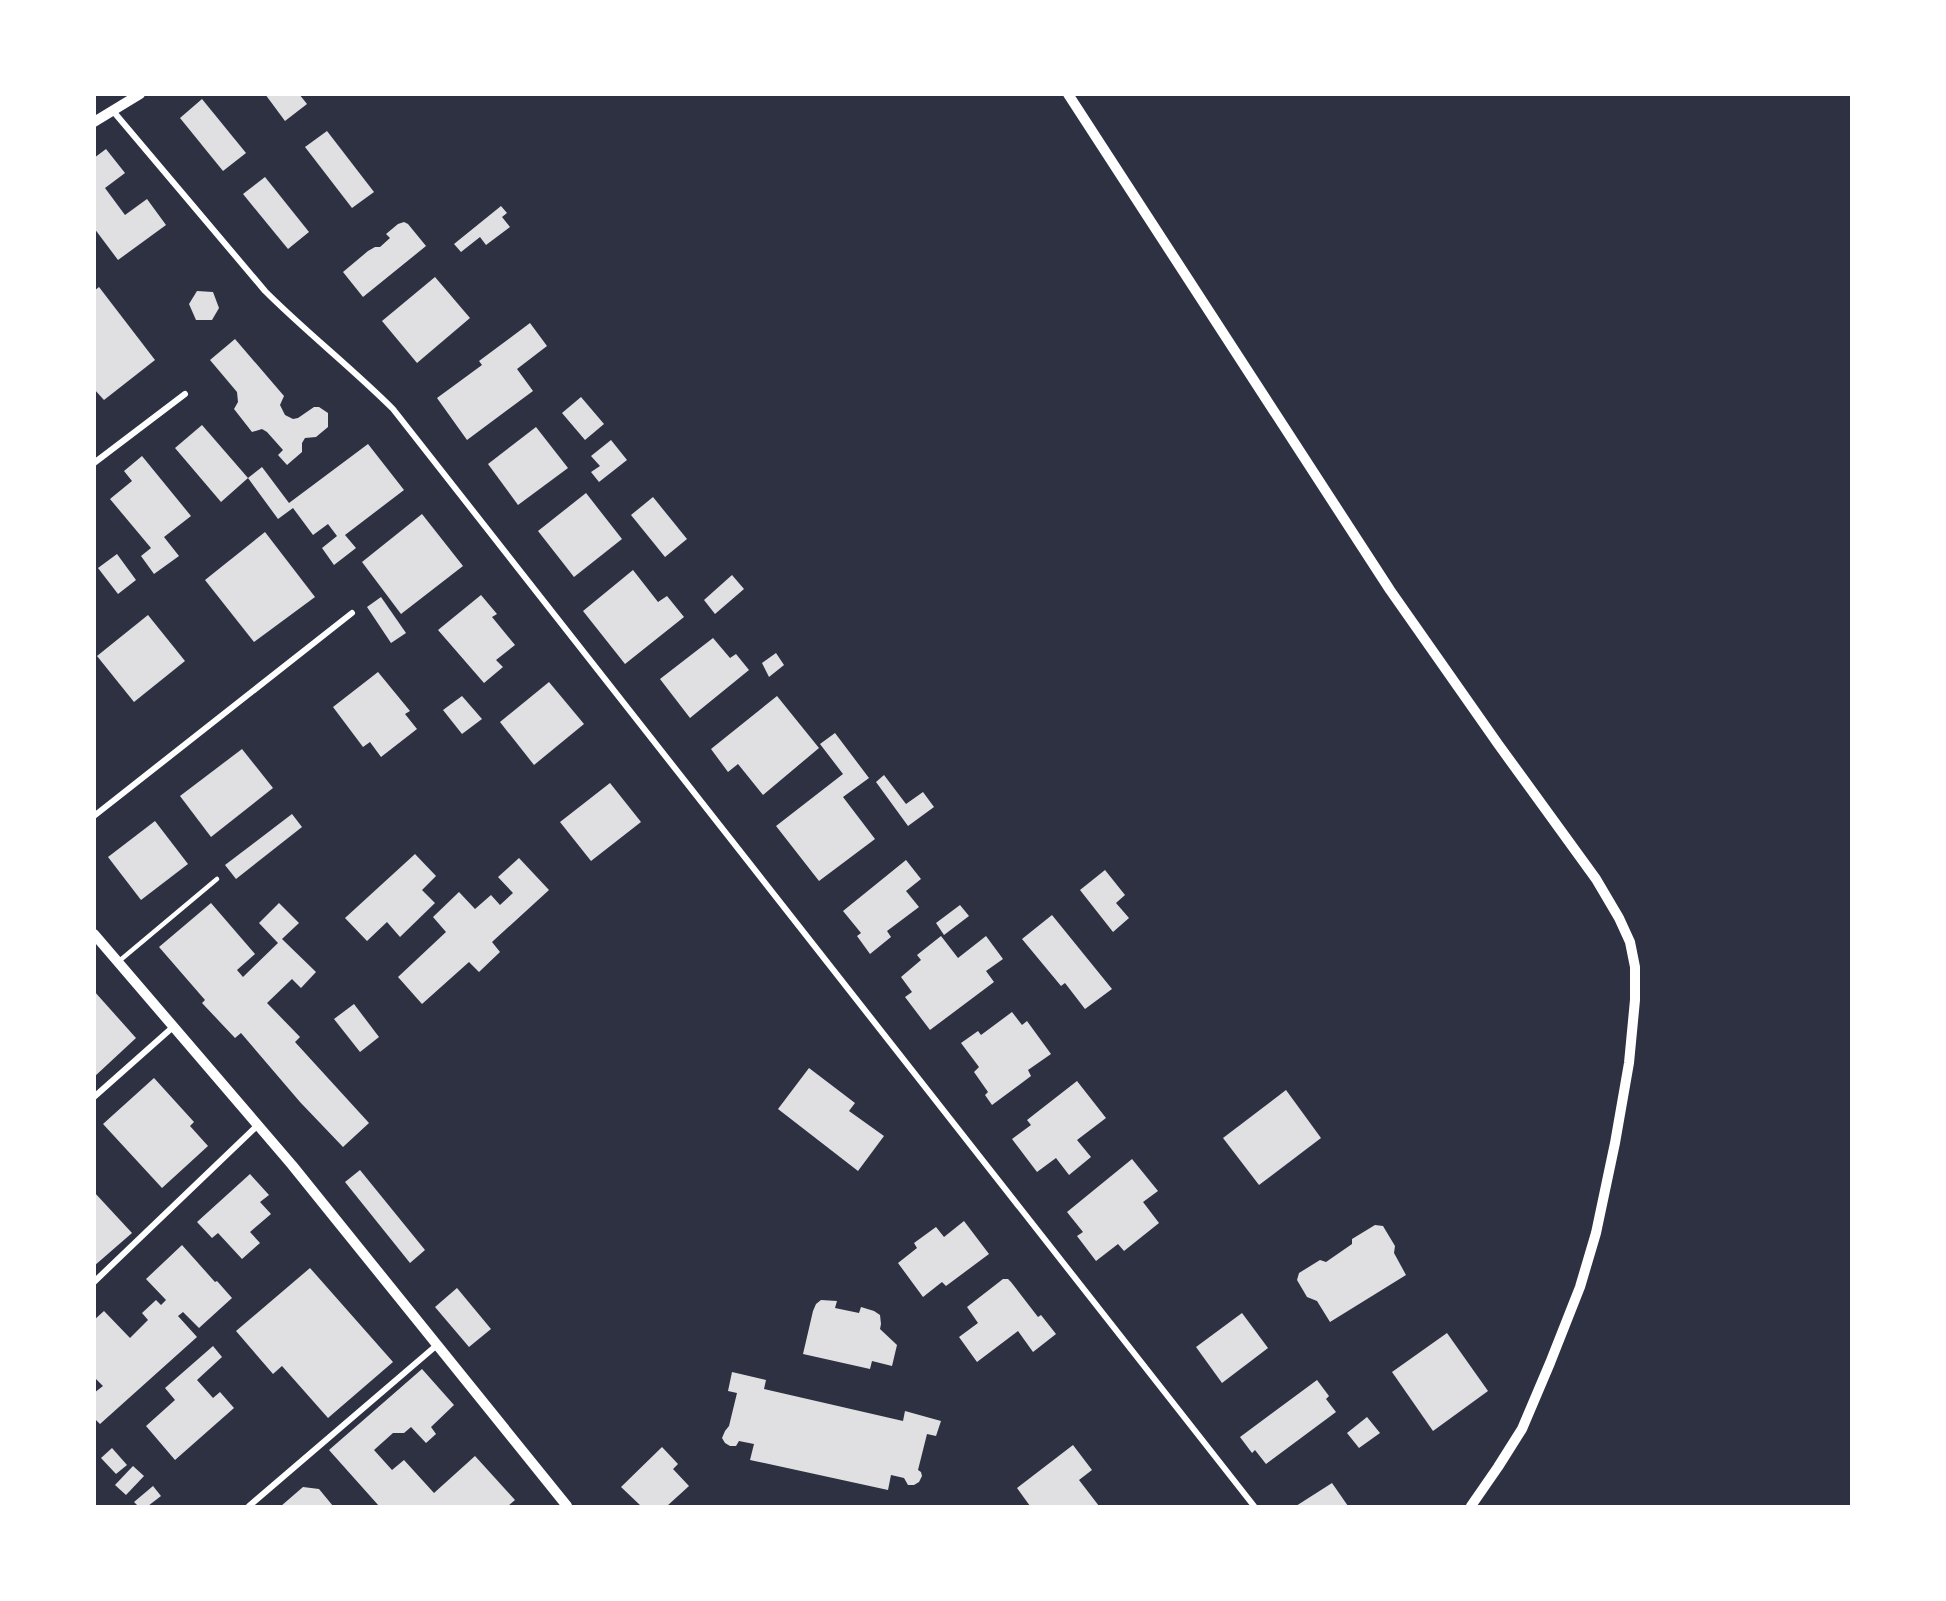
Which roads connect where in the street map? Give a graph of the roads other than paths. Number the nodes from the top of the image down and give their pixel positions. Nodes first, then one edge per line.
1 (140, 94) edge
2 (1068, 94) edge
3 (113, 111) junction
4 (94, 122) edge
5 (185, 394) dead end
6 (94, 463) edge
7 (352, 613) dead end
8 (94, 816) edge
9 (217, 879) dead end
10 (94, 934) edge
11 (118, 962) junction
12 (173, 1027) junction
13 (94, 1097) edge
14 (258, 1125) junction
15 (94, 1282) edge
16 (437, 1346) junction
17 (249, 1506) edge
18 (567, 1506) edge
19 (1254, 1506) edge
20 (1471, 1506) edge

1 - 3 street
2 - 20 street
3 - 4 street
3 - 19 street
5 - 6 street
7 - 8 street
9 - 11 lane
10 - 11 street
11 - 12 street
12 - 13 street
12 - 14 street
14 - 15 street
14 - 16 street
16 - 17 street
16 - 18 street

